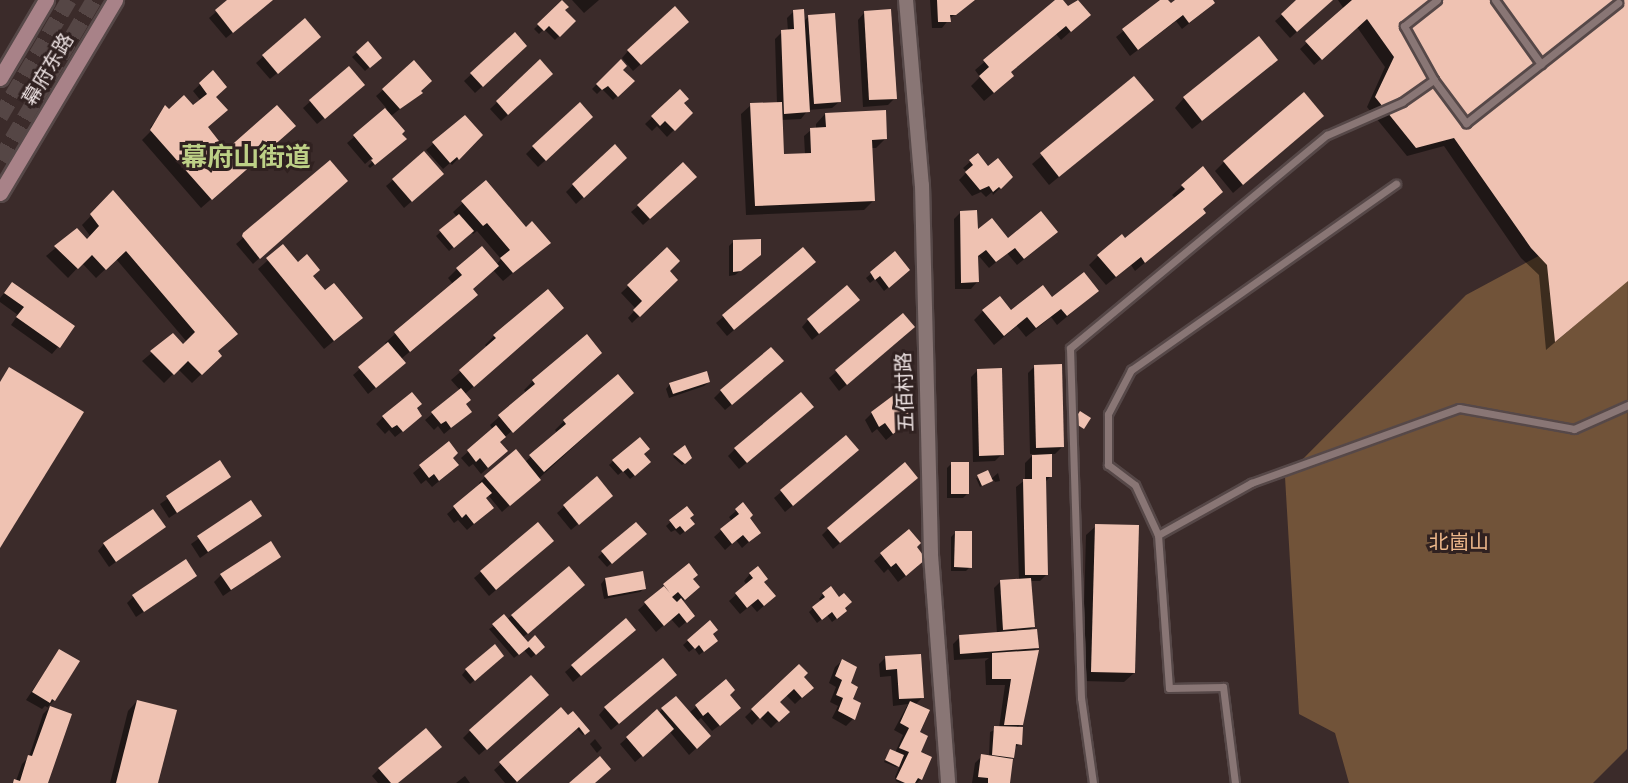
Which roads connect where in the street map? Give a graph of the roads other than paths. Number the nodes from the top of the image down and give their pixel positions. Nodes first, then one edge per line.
1 (46, 0) edge
2 (115, 0) edge
3 (906, 0) edge
4 (1437, 0) edge
5 (1496, 0) edge
6 (1618, 3) dead end
7 (1541, 64) junction
8 (0, 78) edge
9 (1434, 80) junction
10 (1396, 184) dead end
11 (0, 193) edge
12 (1628, 405) edge
13 (1158, 535) junction
14 (948, 783) edge
15 (1093, 783) edge
16 (1235, 783) edge

1 - 8 main road, 幕府东路
2 - 11 main road, 幕府东路
3 - 14 street, 五佰村路
4 - 9 lane
5 - 7 lane
6 - 7 lane
7 - 9 lane
9 - 15 lane
10 - 13 lane
12 - 13 lane
13 - 16 lane

